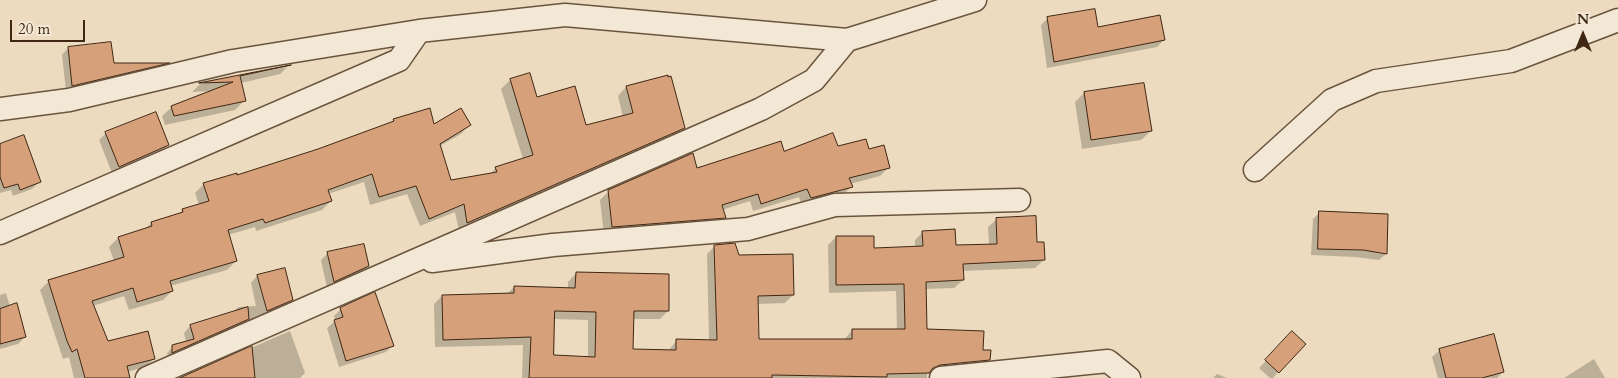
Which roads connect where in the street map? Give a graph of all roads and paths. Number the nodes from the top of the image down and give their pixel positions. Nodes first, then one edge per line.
1 (975, 0) edge
2 (1618, 20) edge
3 (419, 31) junction
4 (847, 40) junction
5 (0, 109) edge
6 (1255, 170) dead end
7 (1019, 200) dead end
8 (0, 234) edge
9 (407, 264) junction
10 (147, 378) edge
11 (941, 378) edge
12 (1129, 378) edge

1 - 4 street
2 - 6 street
3 - 4 street
3 - 5 street
3 - 8 street
4 - 9 street
7 - 9 street
9 - 10 street
11 - 12 street

